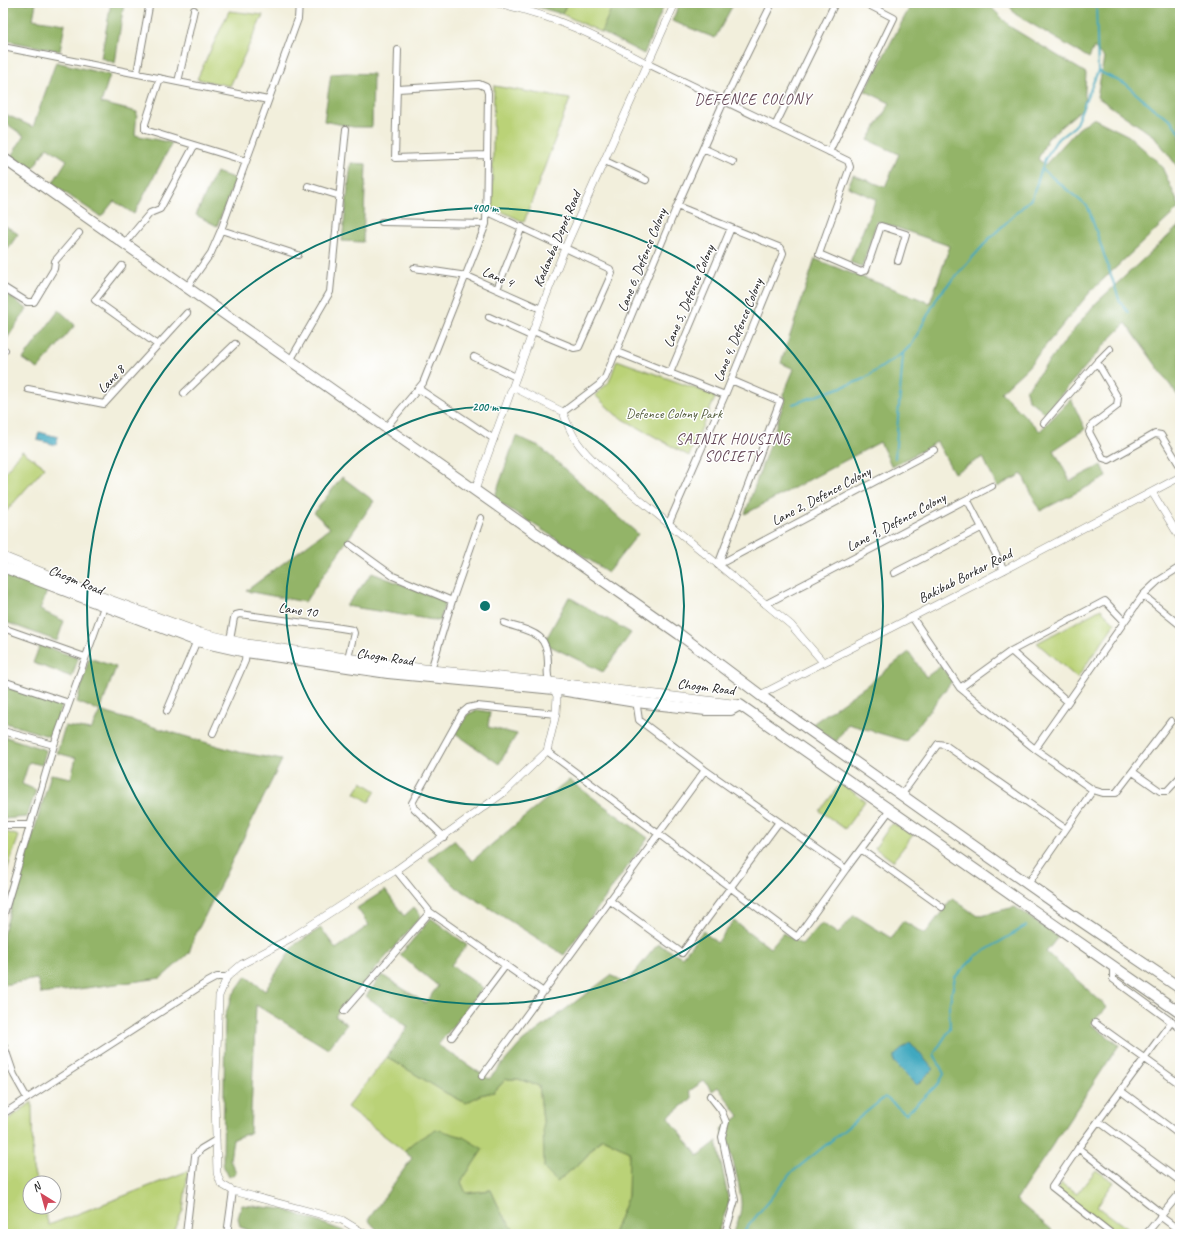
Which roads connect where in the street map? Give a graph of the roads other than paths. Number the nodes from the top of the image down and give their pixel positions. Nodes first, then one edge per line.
1 (299, 3) edge
2 (497, 3) edge
3 (675, 3) edge
4 (772, 3) edge
5 (834, 3) edge
6 (867, 3) edge
7 (513, 5) edge
8 (149, 7) dead end
9 (194, 10) dead end
10 (3, 47) edge
11 (398, 50) dead end
12 (648, 64) junction
13 (137, 74) junction
14 (160, 78) junction
15 (178, 82) junction
16 (398, 89) junction
17 (268, 100) junction
18 (724, 102) junction
19 (775, 126) junction
20 (346, 129) dead end
21 (194, 146) junction
22 (703, 148) junction
23 (829, 152) junction
24 (486, 155) junction
25 (3, 158) edge
26 (246, 161) junction
27 (605, 161) junction
28 (734, 162) dead end
29 (646, 180) dead end
30 (308, 186) dead end
31 (340, 196) junction
32 (677, 206) junction
33 (486, 210) junction
34 (382, 222) dead end
35 (486, 224) junction
36 (522, 227) junction
37 (731, 228) junction
38 (221, 230) junction
39 (79, 233) dead end
40 (125, 243) junction
41 (565, 248) junction
42 (298, 255) dead end
43 (898, 261) dead end
44 (122, 266) dead end
45 (414, 268) dead end
46 (467, 276) junction
47 (3, 287) edge
48 (187, 287) junction
49 (496, 289) junction
50 (541, 309) junction
51 (187, 313) dead end
52 (489, 317) dead end
53 (532, 333) junction
54 (235, 344) dead end
55 (158, 345) junction
56 (3, 349) edge
57 (1110, 349) dead end
58 (3, 352) edge
59 (617, 352) junction
60 (474, 357) dead end
61 (291, 359) junction
62 (1097, 362) junction
63 (670, 373) junction
64 (516, 377) junction
65 (731, 380) junction
66 (513, 387) junction
67 (28, 389) dead end
68 (419, 389) junction
69 (184, 393) dead end
70 (725, 395) junction
71 (563, 412) junction
72 (1044, 423) dead end
73 (387, 426) junction
74 (494, 439) junction
75 (934, 450) dead end
76 (1180, 466) edge
77 (1180, 477) edge
78 (992, 486) dead end
79 (475, 490) junction
80 (1152, 492) junction
81 (967, 499) junction
82 (482, 518) dead end
83 (669, 523) junction
84 (982, 528) junction
85 (1180, 538) edge
86 (350, 545) dead end
87 (3, 557) edge
88 (718, 565) junction
89 (3, 567) edge
90 (1180, 567) edge
91 (1004, 570) junction
92 (894, 573) dead end
93 (1143, 596) junction
94 (452, 602) junction
95 (106, 603) junction
96 (766, 604) junction
97 (912, 617) junction
98 (1124, 621) junction
99 (504, 623) dead end
100 (1180, 625) edge
101 (3, 628) edge
102 (198, 637) junction
103 (230, 640) junction
104 (247, 648) junction
105 (1011, 651) junction
106 (85, 657) junction
107 (348, 658) junction
108 (823, 662) junction
109 (431, 670) junction
110 (3, 681) edge
111 (552, 686) junction
112 (960, 688) junction
113 (760, 695) junction
114 (636, 697) junction
115 (1068, 702) junction
116 (69, 703) junction
117 (166, 711) dead end
118 (556, 714) junction
119 (1171, 721) dead end
120 (3, 731) edge
121 (214, 733) dead end
122 (54, 745) junction
123 (547, 750) junction
124 (1035, 750) junction
125 (705, 770) junction
126 (1133, 772) junction
127 (1180, 776) edge
128 (1093, 790) junction
129 (902, 794) junction
130 (890, 810) junction
131 (779, 822) junction
132 (3, 825) edge
133 (31, 825) junction
134 (1066, 829) junction
135 (658, 834) junction
136 (444, 837) junction
137 (861, 849) junction
138 (396, 870) junction
139 (846, 870) junction
140 (1028, 884) junction
141 (731, 888) junction
142 (609, 900) junction
143 (942, 907) dead end
144 (430, 912) junction
145 (3, 918) edge
146 (506, 965) junction
147 (1113, 966) junction
148 (227, 977) junction
149 (1180, 988) edge
150 (542, 991) junction
151 (344, 1010) dead end
152 (1180, 1013) edge
153 (1172, 1021) junction
154 (1095, 1023) dead end
155 (1180, 1028) edge
156 (452, 1037) dead end
157 (3, 1043) edge
158 (1145, 1057) junction
159 (482, 1076) dead end
160 (1180, 1084) edge
161 (1121, 1091) junction
162 (710, 1096) dead end
163 (27, 1098) junction
164 (3, 1114) edge
165 (1098, 1121) junction
166 (1180, 1135) edge
167 (216, 1140) junction
168 (1078, 1148) junction
169 (1180, 1182) edge
170 (233, 1191) junction
171 (1180, 1193) edge
172 (1161, 1215) junction
173 (1180, 1231) edge
174 (186, 1234) edge
175 (227, 1234) edge
176 (365, 1234) edge
177 (724, 1234) edge
178 (1112, 1234) edge
179 (1146, 1234) edge

1 - 17 street
2 - 7 street
3 - 12 street, Kadamba Depot Road
4 - 18 street, Lane 6, Defence Colony
5 - 19 street
6 - 23 street
7 - 12 street
8 - 13 street
9 - 15 street
10 - 13 street
11 - 16 street
12 - 18 street
12 - 27 street, Kadamba Depot Road
13 - 14 street
14 - 15 street
14 - 21 street
15 - 17 street
16 - 24 street
16 - 24 street
17 - 26 street
18 - 19 street
18 - 22 street, Lane 6, Defence Colony
19 - 23 street
20 - 31 street
21 - 26 street
21 - 40 street
22 - 28 street
22 - 32 street, Lane 6, Defence Colony
23 - 43 street
24 - 33 street
25 - 40 highway
26 - 38 street
27 - 29 street
27 - 41 street, Kadamba Depot Road
30 - 31 street
31 - 61 street
32 - 37 street, Lane 4, Defence Colony
32 - 59 street, Lane 6, Defence Colony
33 - 35 street
33 - 36 street
34 - 35 street
35 - 46 street
36 - 41 street
36 - 49 street
37 - 63 street, Lane 5, Defence Colony
37 - 65 street, Lane 4, Defence Colony
38 - 42 street
38 - 48 street
39 - 47 street
40 - 48 highway
41 - 50 street, Kadamba Depot Road
41 - 53 street
44 - 55 street
45 - 46 street, Lane 4
46 - 49 street, Lane 4
46 - 68 street
48 - 61 highway
49 - 50 street, Lane 4
50 - 53 street, Kadamba Depot Road
51 - 55 street, Lane 8
52 - 53 street
53 - 64 street, Kadamba Depot Road
54 - 69 street
55 - 67 street, Lane 8
56 - 58 street
57 - 62 street
59 - 63 street
59 - 71 street, Lane 6, Defence Colony
60 - 64 street
61 - 73 highway
62 - 72 street
62 - 76 street
63 - 70 street
64 - 66 street, Kadamba Depot Road
65 - 70 street, Lane 4, Defence Colony
65 - 88 street
66 - 71 street
66 - 74 street, Kadamba Depot Road
68 - 73 street
68 - 74 street
70 - 83 street, Lane 4, Defence Colony
71 - 83 street
73 - 79 highway
74 - 79 street, Kadamba Depot Road
75 - 88 street, Lane 2, Defence Colony
77 - 80 street, Bakibab Borkar Road
78 - 81 street
79 - 113 highway
80 - 85 street
80 - 91 street, Bakibab Borkar Road
81 - 84 street, Lane 1, Defence Colony
81 - 96 street, Lane 1, Defence Colony
82 - 94 street
83 - 88 street
84 - 91 street, Lane 1, Defence Colony
84 - 92 street
86 - 94 street
87 - 95 main road, Chogm Road
88 - 96 street
89 - 95 highway, Chogm Road
90 - 93 street
91 - 97 street, Bakibab Borkar Road
93 - 98 street
93 - 100 street
94 - 109 street
95 - 102 highway, Chogm Road
95 - 106 street
96 - 108 street
97 - 108 street, Bakibab Borkar Road
97 - 112 street
98 - 105 street
98 - 115 street
99 - 111 street
101 - 106 street
102 - 103 main road, Chogm Road
102 - 104 highway, Chogm Road
102 - 117 street
103 - 104 main road, Chogm Road
103 - 107 street, Lane 10
104 - 107 main road, Chogm Road
104 - 111 highway, Chogm Road
104 - 121 street
105 - 112 street
105 - 115 street
106 - 116 street
107 - 109 main road, Chogm Road
108 - 113 street, Bakibab Borkar Road
109 - 111 main road, Chogm Road
110 - 116 street
111 - 114 highway, Chogm Road
111 - 118 street
112 - 124 street
113 - 129 highway
114 - 125 street
114 - 130 highway, Chogm Road
115 - 124 street
116 - 122 street
118 - 123 street
118 - 136 street
119 - 126 street
120 - 122 street
122 - 133 street
123 - 135 street
123 - 136 street
124 - 128 street
125 - 131 street
125 - 135 street
126 - 127 street
126 - 128 street
128 - 134 street
129 - 134 street
129 - 140 highway
130 - 137 street
130 - 147 highway
131 - 139 street
131 - 141 street
132 - 133 street
133 - 145 street
134 - 140 street
135 - 141 street
135 - 142 street
136 - 138 street
137 - 139 street
137 - 143 street
138 - 144 street
138 - 148 street
139 - 141 street
140 - 149 highway
141 - 142 street
142 - 150 street
144 - 146 street
144 - 151 street
146 - 150 street
146 - 156 street
147 - 152 highway
147 - 153 street
148 - 163 street
148 - 167 street
150 - 159 street
153 - 155 street
153 - 158 street
154 - 158 street
157 - 163 street
158 - 160 street
158 - 161 street
161 - 165 street
161 - 166 street
162 - 177 street
163 - 164 street
165 - 168 street
165 - 169 street
167 - 170 street
167 - 174 street
168 - 172 street
168 - 178 street
170 - 175 street
170 - 176 street
171 - 172 street
172 - 173 street
172 - 179 street

